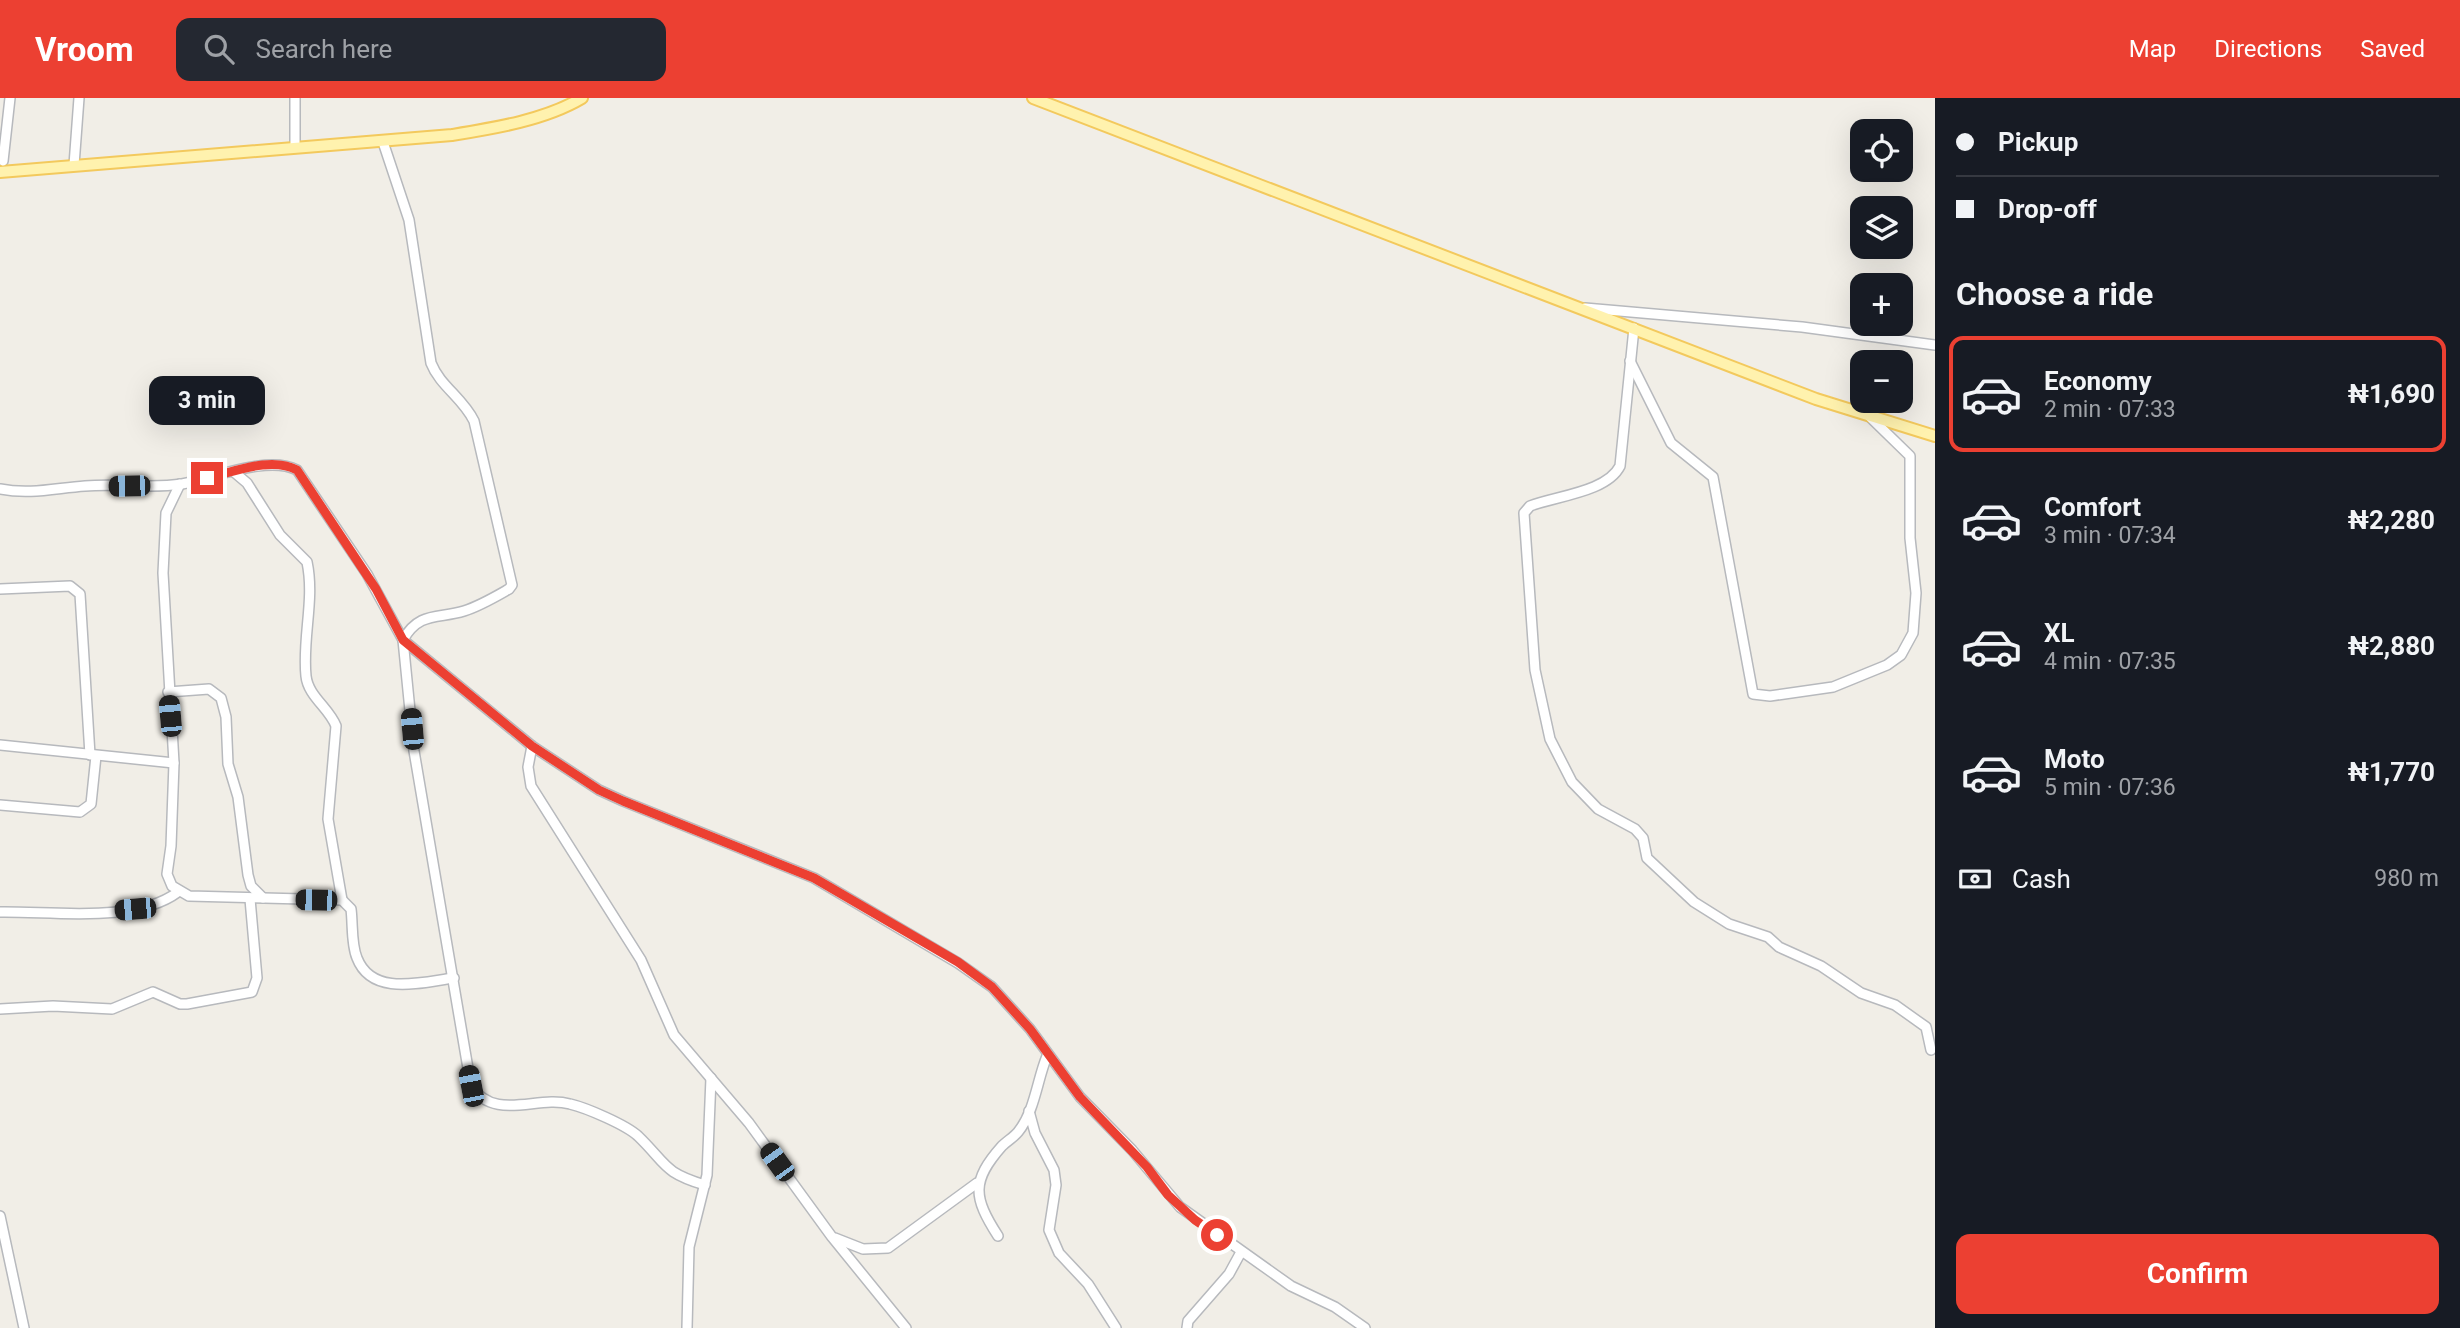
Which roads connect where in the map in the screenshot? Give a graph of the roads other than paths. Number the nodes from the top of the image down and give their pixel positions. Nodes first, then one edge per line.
1 (10, 98) edge
2 (79, 98) edge
3 (295, 98) edge
4 (582, 98) edge
5 (1033, 98) edge
6 (383, 142) junction
7 (295, 147) junction
8 (1, 165) edge
9 (74, 165) junction
10 (1580, 308) junction
11 (1634, 328) junction
12 (1935, 345) edge
13 (1630, 360) junction
14 (1870, 417) junction
15 (1935, 436) edge
16 (234, 472) junction
17 (180, 484) junction
18 (0, 489) edge
19 (0, 589) edge
20 (403, 640) junction
21 (168, 692) junction
22 (0, 745) edge
23 (532, 746) junction
24 (93, 756) junction
25 (174, 763) junction
26 (0, 805) edge
27 (178, 891) junction
28 (263, 898) junction
29 (250, 899) junction
30 (342, 900) junction
31 (0, 912) edge
32 (454, 978) junction
33 (0, 1009) edge
34 (1931, 1049) dead end
35 (1047, 1056) junction
36 (711, 1078) junction
37 (1029, 1111) junction
38 (977, 1183) junction
39 (705, 1185) junction
40 (0, 1216) edge
41 (998, 1236) dead end
42 (832, 1237) junction
43 (1241, 1252) junction
44 (24, 1328) edge
45 (687, 1328) edge
46 (906, 1328) edge
47 (1116, 1328) edge
48 (1186, 1328) edge
49 (1365, 1328) edge

1 - 8 street
2 - 9 street
3 - 7 street
4 - 6 main road
5 - 10 main road
6 - 7 main road
6 - 20 street
7 - 9 main road
8 - 9 main road
10 - 11 main road
10 - 12 street
11 - 13 street
11 - 14 main road
13 - 14 street
13 - 34 street
14 - 15 main road
16 - 17 street
16 - 20 street
16 - 30 street
17 - 18 street
17 - 21 street
19 - 24 street
20 - 23 street
20 - 32 street
21 - 25 street
21 - 28 street
22 - 24 street
23 - 35 street
23 - 36 street
24 - 25 street
24 - 26 street
25 - 27 street
27 - 29 street
27 - 31 street
28 - 29 street
28 - 30 street
29 - 33 street
30 - 32 street
32 - 39 street
35 - 37 street
35 - 43 street
36 - 39 street
36 - 42 street
37 - 38 street
37 - 47 street
38 - 41 street
38 - 42 street
39 - 45 street
40 - 44 street
42 - 46 street
43 - 48 street
43 - 49 street

